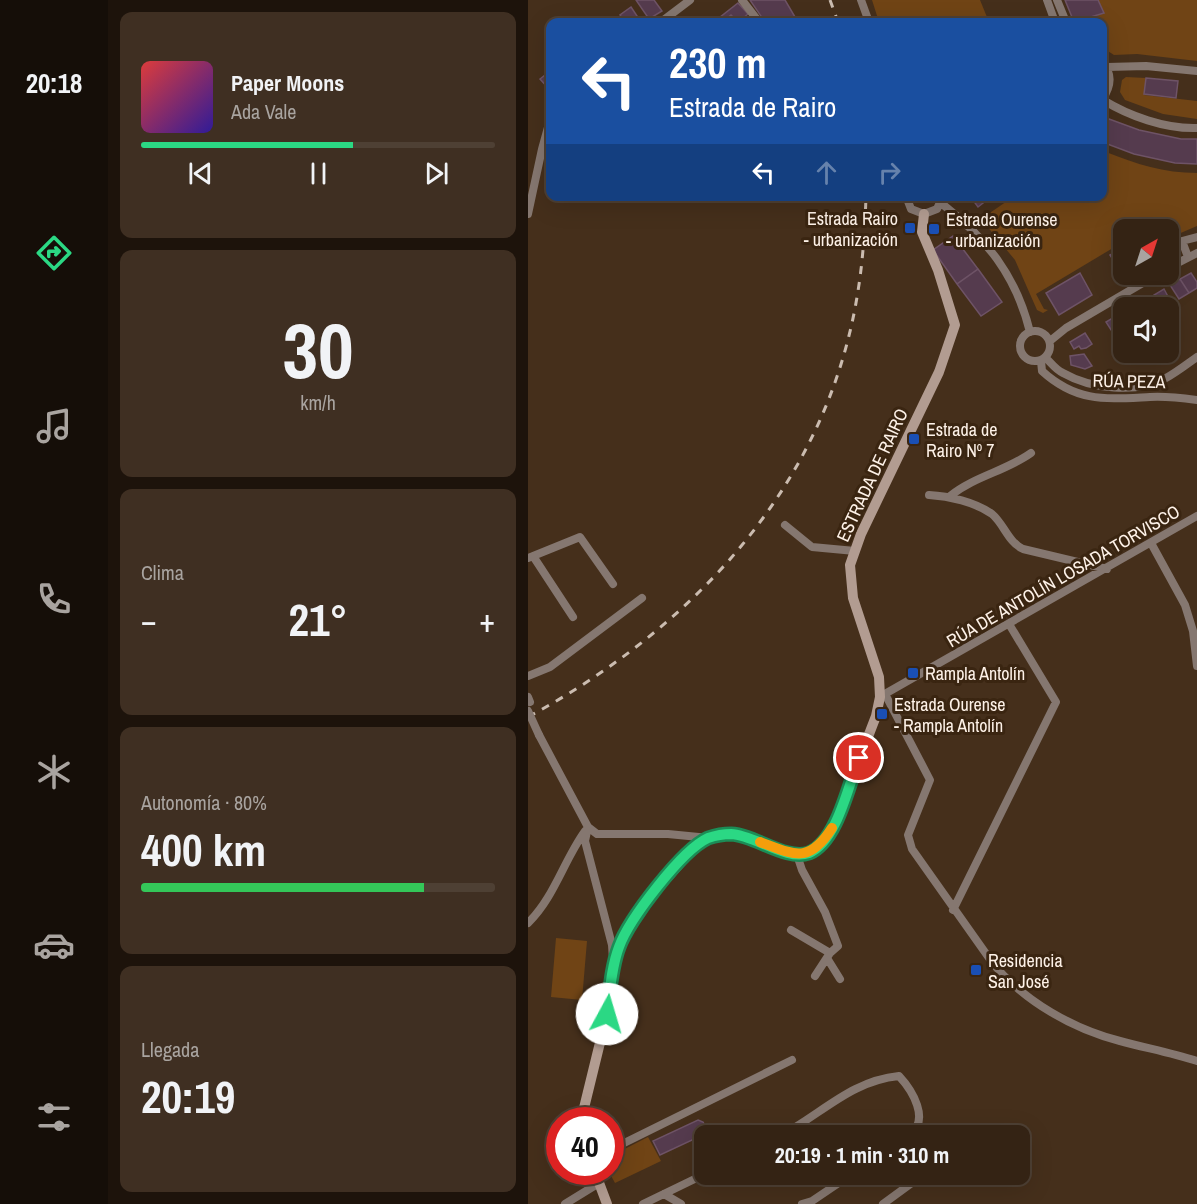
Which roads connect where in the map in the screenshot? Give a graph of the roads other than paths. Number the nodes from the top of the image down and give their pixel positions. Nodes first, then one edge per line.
1 (690, 0) edge
2 (742, 0) edge
3 (861, 0) edge
4 (1047, 0) edge
5 (1057, 0) edge
6 (666, 18) edge
7 (756, 18) edge
8 (867, 18) edge
9 (1054, 18) edge
10 (1064, 18) edge
11 (1107, 64) edge
12 (1107, 71) edge
13 (1197, 71) edge
14 (1107, 92) edge
15 (1107, 103) edge
16 (1197, 128) edge
17 (546, 134) edge
18 (908, 201) edge
19 (941, 201) edge
20 (943, 201) edge
21 (528, 214) edge
22 (924, 214) junction
23 (1197, 237) edge
24 (1197, 253) edge
25 (1188, 257) junction
26 (1179, 262) edge
27 (1139, 285) edge
28 (1030, 332) junction
29 (1050, 341) junction
30 (1197, 357) edge
31 (1043, 359) junction
32 (1197, 400) edge
33 (1031, 453) dead end
34 (929, 495) dead end
35 (951, 496) junction
36 (1197, 516) edge
37 (785, 525) dead end
38 (1151, 543) junction
39 (855, 551) junction
40 (531, 557) edge
41 (1107, 569) junction
42 (613, 584) dead end
43 (642, 598) dead end
44 (573, 617) dead end
45 (1009, 624) junction
46 (1197, 666) edge
47 (528, 676) edge
48 (883, 695) junction
49 (528, 711) edge
50 (588, 827) junction
51 (709, 838) junction
52 (797, 855) junction
53 (953, 910) junction
54 (528, 923) edge
55 (791, 930) dead end
56 (829, 956) junction
57 (613, 967) junction
58 (815, 976) dead end
59 (840, 979) dead end
60 (792, 1060) dead end
61 (1197, 1062) edge
62 (584, 1107) edge
63 (796, 1125) edge
64 (916, 1125) edge
65 (624, 1143) edge
66 (694, 1179) edge
67 (596, 1185) edge
68 (600, 1185) edge
69 (836, 1185) edge
70 (909, 1185) edge
71 (664, 1194) junction
72 (566, 1204) edge
73 (607, 1204) edge
74 (643, 1204) edge
75 (681, 1204) edge
76 (802, 1204) edge
77 (883, 1204) edge

1 - 6 street
2 - 7 street
3 - 8 street
4 - 9 street
5 - 10 street
11 - 13 street
12 - 14 street
15 - 16 street
17 - 21 street
18 - 22 street
19 - 22 street
20 - 28 street
22 - 39 street, ESTRADA DE RAIRO
23 - 25 street
24 - 25 street
25 - 26 street
27 - 29 street
28 - 29 street
28 - 31 street
29 - 31 street
30 - 31 street
31 - 32 street, RÚA PEZA
33 - 35 street
34 - 35 street
35 - 41 street
36 - 38 street, RÚA DE ANTOLÍN LOSADA TORVISCO
37 - 39 street
38 - 41 street, RÚA DE ANTOLÍN LOSADA TORVISCO
38 - 46 street
39 - 48 street, ESTRADA DE RAIRO
40 - 42 street
40 - 44 street
41 - 45 street, RÚA DE ANTOLÍN LOSADA TORVISCO
43 - 47 street
45 - 48 street, RÚA DE ANTOLÍN LOSADA TORVISCO
45 - 53 street
48 - 52 street, ESTRADA DE RAIRO
48 - 53 street
49 - 50 street, bridge
50 - 51 street
50 - 54 street
50 - 57 street
51 - 52 street
51 - 57 street
52 - 56 street
53 - 61 street
55 - 56 street
56 - 58 street
56 - 59 street
57 - 62 street
60 - 65 street
63 - 64 street
66 - 71 street
67 - 72 street
68 - 73 street
69 - 76 street
70 - 77 street
71 - 74 street
71 - 75 street

